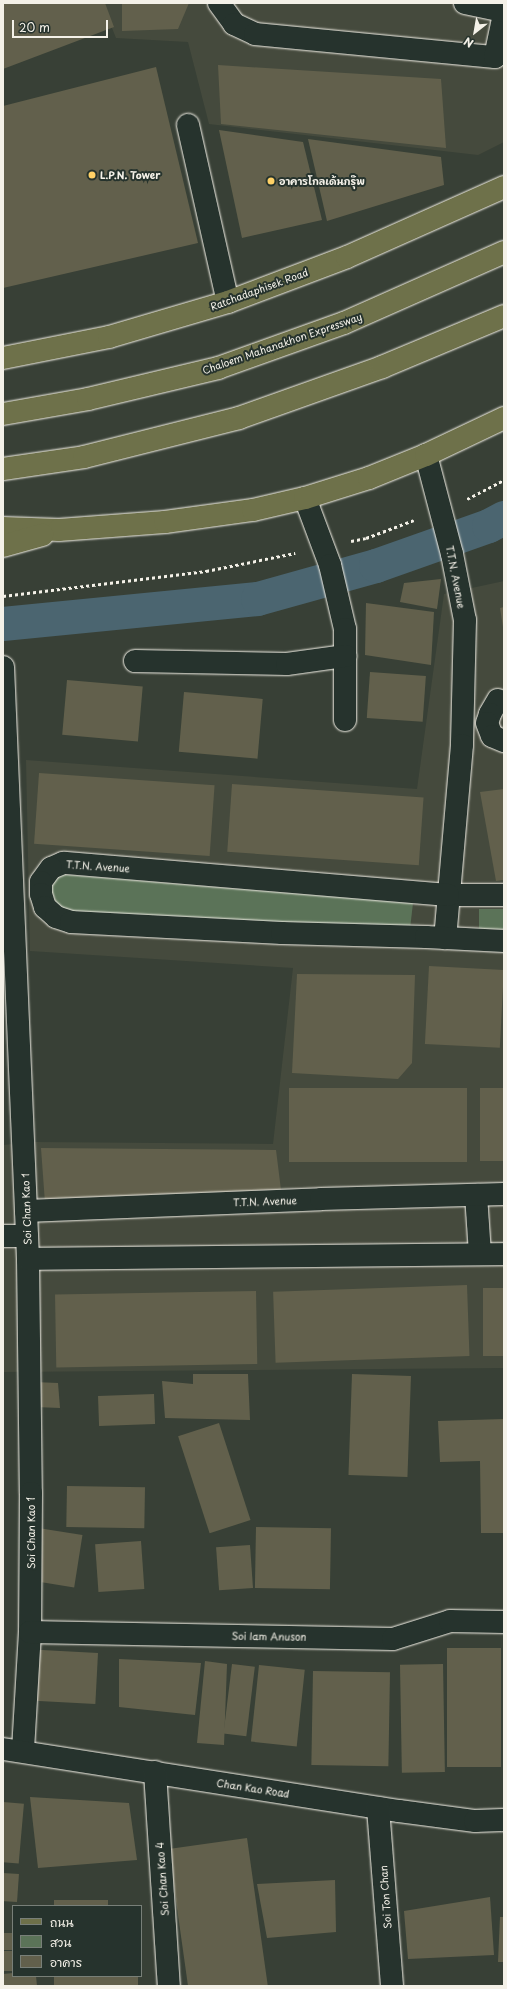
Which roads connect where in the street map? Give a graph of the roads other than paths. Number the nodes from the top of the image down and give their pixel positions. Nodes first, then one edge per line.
1 (219, 3) edge
2 (465, 3) edge
3 (504, 12) edge
4 (188, 125) dead end
5 (504, 187) edge
6 (504, 252) edge
7 (228, 302) junction
8 (504, 316) edge
9 (3, 358) edge
10 (3, 414) edge
11 (504, 418) edge
12 (426, 455) junction
13 (3, 469) edge
14 (305, 498) junction
15 (3, 528) edge
16 (59, 530) junction
17 (3, 546) edge
18 (345, 656) junction
19 (135, 661) dead end
20 (3, 667) edge
21 (501, 699) edge
22 (464, 702) junction
23 (345, 720) dead end
24 (504, 742) edge
25 (462, 745) junction
26 (504, 895) edge
27 (448, 896) junction
28 (445, 938) junction
29 (504, 941) edge
30 (504, 1194) edge
31 (476, 1195) junction
32 (26, 1211) junction
33 (3, 1236) edge
34 (27, 1236) junction
35 (480, 1254) junction
36 (504, 1254) edge
37 (28, 1259) junction
38 (504, 1622) edge
39 (30, 1632) junction
40 (13, 1750) edge
41 (155, 1772) junction
42 (378, 1808) junction
43 (504, 1820) edge
44 (169, 1986) edge
45 (392, 1986) edge

1 - 3 street
2 - 3 street
4 - 7 street
5 - 7 main road, Ratchadaphisek Road
6 - 10 main road, Chaloem Mahanakhon Expressway
7 - 9 main road, Ratchadaphisek Road
8 - 13 main road
11 - 12 main road
12 - 14 main road
12 - 22 street, T.T.N. Avenue
14 - 16 main road
14 - 18 street
15 - 16 main road
16 - 17 main road
18 - 19 street
18 - 23 street
20 - 32 street, Soi Chan Kao 1
21 - 22 street
21 - 24 street
22 - 25 street, T.T.N. Avenue
24 - 25 street
25 - 27 street, T.T.N. Avenue
26 - 27 street, T.T.N. Avenue
27 - 28 street, T.T.N. Avenue
27 - 28 street, T.T.N. Avenue
28 - 29 street, T.T.N. Avenue
30 - 31 street, T.T.N. Avenue
31 - 32 street, T.T.N. Avenue
31 - 35 street
32 - 34 street, Soi Chan Kao 1
33 - 34 street
34 - 37 street, Soi Chan Kao 1
35 - 36 street
35 - 37 street
37 - 39 street, Soi Chan Kao 1
38 - 39 street, Soi Iam Anuson
39 - 40 street, Soi Chan Kao 1
40 - 41 street, Chan Kao Road
41 - 42 street, Chan Kao Road
41 - 44 street, Soi Chan Kao 4
42 - 43 street, Chan Kao Road
42 - 45 street, Soi Ton Chan

